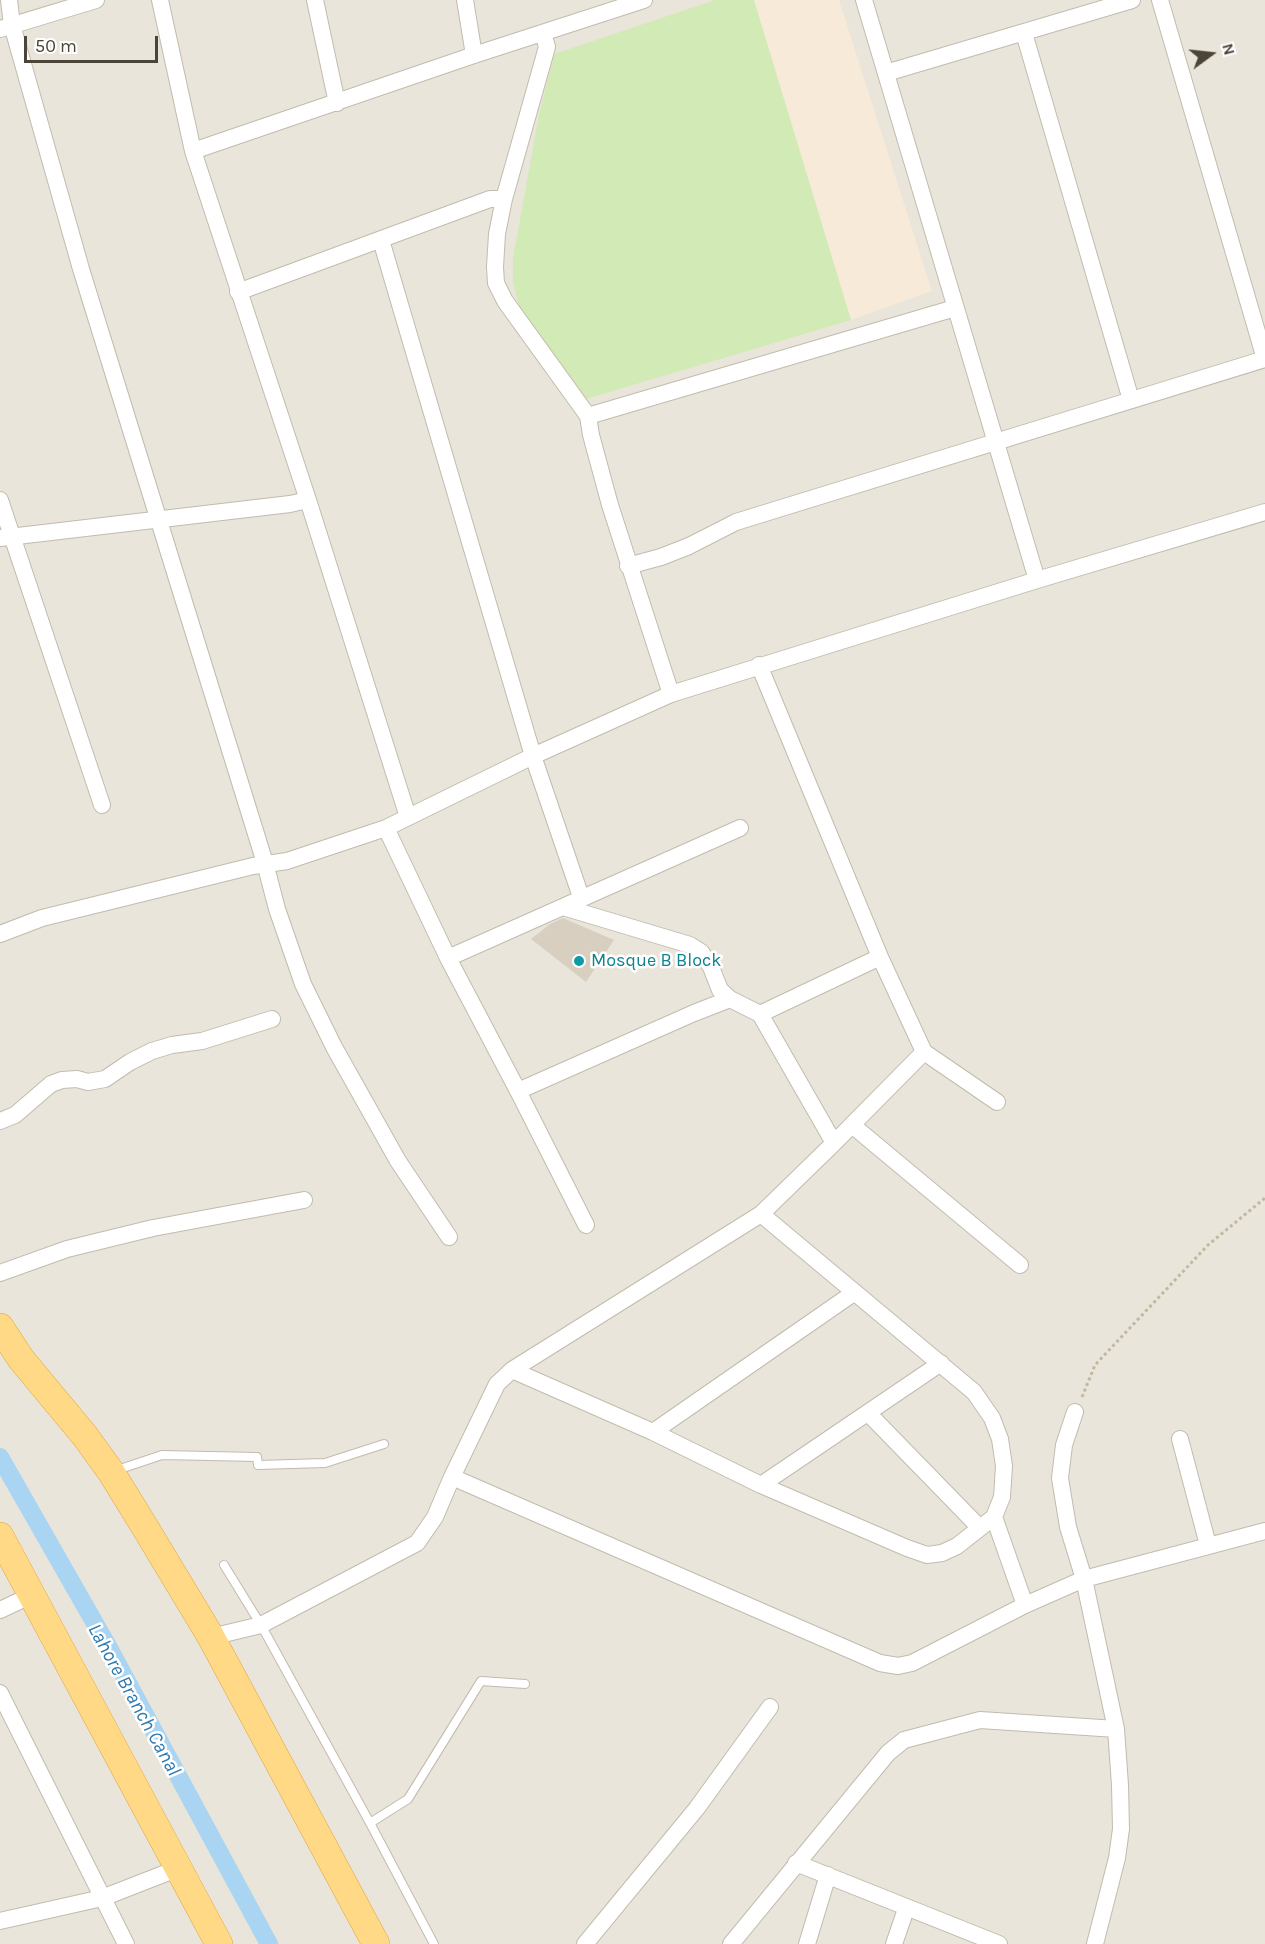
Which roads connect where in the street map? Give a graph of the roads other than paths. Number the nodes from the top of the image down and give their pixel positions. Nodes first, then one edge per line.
1 (9, 0) edge
2 (96, 0) edge
3 (160, 0) edge
4 (315, 0) edge
5 (465, 0) edge
6 (644, 0) edge
7 (864, 0) edge
8 (1132, 0) edge
9 (1160, 0) edge
10 (6, 27) edge
11 (543, 33) junction
12 (1024, 33) junction
13 (474, 55) junction
14 (886, 73) junction
15 (337, 103) junction
16 (193, 151) junction
17 (504, 199) junction
18 (381, 240) junction
19 (238, 292) junction
20 (955, 308) junction
21 (1265, 359) edge
22 (1131, 400) junction
23 (588, 416) junction
24 (996, 440) junction
25 (0, 500) edge
26 (308, 500) junction
27 (1265, 512) edge
28 (157, 518) junction
29 (6, 537) edge
30 (628, 566) junction
31 (1037, 580) junction
32 (759, 665) junction
33 (671, 694) junction
34 (533, 756) junction
35 (102, 805) dead end
36 (408, 817) junction
37 (386, 828) junction
38 (740, 828) dead end
39 (265, 863) junction
40 (581, 897) junction
41 (563, 907) junction
42 (0, 934) edge
43 (880, 957) junction
44 (447, 958) junction
45 (730, 999) junction
46 (760, 1014) junction
47 (272, 1019) dead end
48 (924, 1052) junction
49 (518, 1091) junction
50 (997, 1102) dead end
51 (0, 1121) edge
52 (852, 1125) junction
53 (834, 1143) junction
54 (304, 1200) dead end
55 (761, 1214) junction
56 (586, 1225) dead end
57 (449, 1236) dead end
58 (1020, 1265) dead end
59 (0, 1273) edge
60 (855, 1292) junction
61 (0, 1327) edge
62 (941, 1363) junction
63 (512, 1370) junction
64 (1075, 1412) road end
65 (868, 1413) junction
66 (653, 1432) junction
67 (1180, 1439) dead end
68 (384, 1444) dead end
69 (111, 1472) junction
70 (452, 1477) junction
71 (761, 1485) junction
72 (994, 1517) junction
73 (980, 1528) junction
74 (1265, 1531) edge
75 (0, 1536) edge
76 (1208, 1545) junction
77 (224, 1565) dead end
78 (1084, 1579) junction
79 (32, 1595) junction
80 (1025, 1605) junction
81 (0, 1610) edge
82 (261, 1625) junction
83 (211, 1637) junction
84 (525, 1684) dead end
85 (0, 1693) edge
86 (770, 1707) dead end
87 (1116, 1729) junction
88 (370, 1823) junction
89 (796, 1863) junction
90 (179, 1868) junction
91 (828, 1875) junction
92 (102, 1898) junction
93 (906, 1908) junction
94 (0, 1921) edge
95 (126, 1944) edge
96 (219, 1944) edge
97 (376, 1944) edge
98 (434, 1944) edge
99 (585, 1944) edge
100 (730, 1944) edge
101 (807, 1944) edge
102 (894, 1944) edge
103 (999, 1944) edge
104 (1095, 1944) edge

1 - 10 street
2 - 10 street
3 - 16 street
4 - 15 street
5 - 13 street
6 - 11 street
7 - 14 street
8 - 12 street
9 - 21 street
10 - 28 street
11 - 13 street
11 - 17 street
12 - 14 street
12 - 22 street
13 - 15 street
14 - 20 street
15 - 16 street
16 - 19 street
17 - 18 street
17 - 23 street
18 - 19 street
18 - 34 street
19 - 26 street
20 - 23 street
20 - 24 street
21 - 22 street
22 - 24 street
23 - 30 street
24 - 30 street
24 - 31 street
25 - 29 street
26 - 28 street
26 - 36 street
27 - 31 street
28 - 29 street
28 - 39 street
29 - 35 street
30 - 33 street
31 - 32 street
32 - 33 street
32 - 43 street
33 - 34 street
34 - 36 street
34 - 40 street
36 - 37 street
37 - 39 street
37 - 44 street
38 - 40 street
39 - 42 street
39 - 57 street
40 - 41 street
41 - 44 street
41 - 45 street
43 - 46 street
43 - 48 street
44 - 49 street
45 - 46 street
45 - 49 street
46 - 53 street
47 - 51 street
48 - 50 street
48 - 52 street
49 - 56 street
52 - 53 street
52 - 58 street
53 - 55 street
54 - 59 street
55 - 60 street
55 - 63 street
60 - 62 street
60 - 66 street
61 - 69 highway
62 - 65 street
62 - 72 street
63 - 66 street
63 - 70 street
64 - 78 street
65 - 71 street
65 - 73 street
66 - 71 street
67 - 76 street
68 - 69 lane
69 - 83 highway
70 - 80 street
70 - 82 street
71 - 73 street
72 - 73 street
72 - 80 street
74 - 76 street
75 - 79 highway
76 - 78 street
77 - 82 lane
78 - 80 street
78 - 87 street
79 - 81 street
79 - 90 highway
82 - 83 street
82 - 88 lane
83 - 97 highway
84 - 88 lane
85 - 92 street
86 - 99 street
87 - 89 street
87 - 104 street
88 - 98 lane
89 - 91 street
89 - 100 street
90 - 92 street
90 - 96 highway
91 - 93 street
91 - 101 street
92 - 94 street
92 - 95 street
93 - 102 street
93 - 103 street

